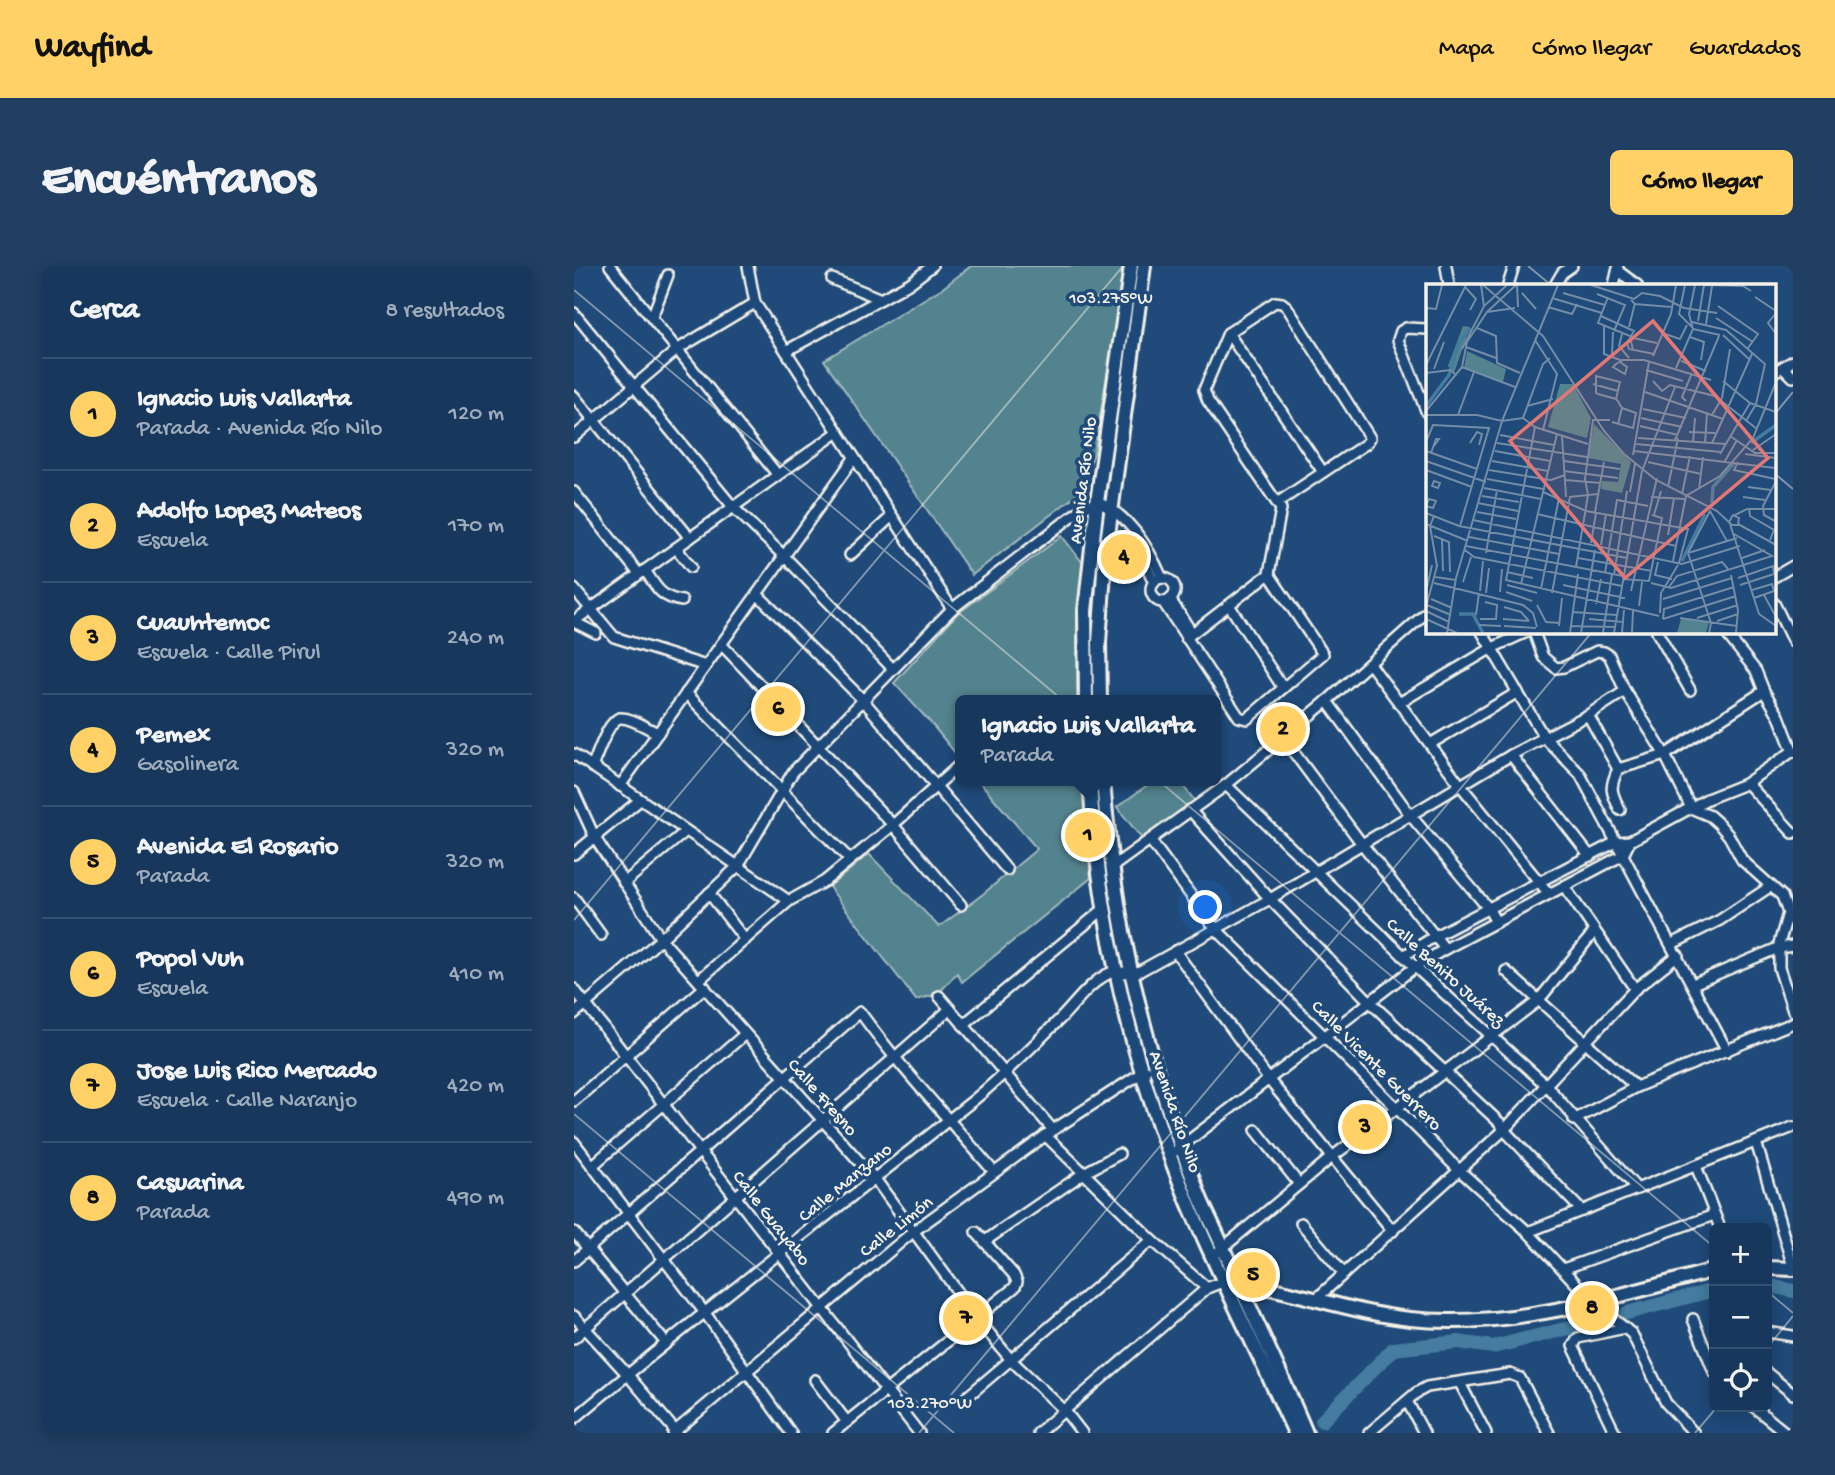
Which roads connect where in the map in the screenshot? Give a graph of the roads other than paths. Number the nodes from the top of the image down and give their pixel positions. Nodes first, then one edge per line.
1 (748, 266) edge
2 (1131, 266) edge
3 (1144, 266) edge
4 (1446, 266) edge
5 (1514, 266) edge
6 (1572, 266) edge
7 (613, 267) edge
8 (928, 267) edge
9 (1618, 268) edge
10 (668, 275) dead end
11 (832, 279) dead end
12 (1449, 284) edge
13 (1508, 284) edge
14 (1556, 284) edge
15 (1636, 284) edge
16 (881, 299) junction
17 (755, 303) junction
18 (574, 313) edge
19 (652, 317) junction
20 (1426, 329) edge
21 (1227, 333) junction
22 (678, 349) junction
23 (786, 351) junction
24 (1793, 361) edge
25 (1778, 369) edge
26 (1793, 377) edge
27 (634, 386) junction
28 (574, 396) edge
29 (1426, 410) edge
30 (594, 420) junction
31 (838, 432) junction
32 (574, 437) edge
33 (854, 458) junction
34 (1323, 472) junction
35 (777, 474) junction
36 (574, 492) edge
37 (1097, 502) junction
38 (1277, 503) junction
39 (733, 507) junction
40 (1110, 508) junction
41 (892, 516) junction
42 (1124, 520) junction
43 (1121, 537) junction
44 (690, 538) junction
45 (1106, 543) junction
46 (676, 548) junction
47 (1092, 550) junction
48 (785, 555) junction
49 (850, 555) dead end
50 (1793, 566) edge
51 (691, 567) dead end
52 (642, 572) junction
53 (1269, 574) junction
54 (1776, 576) edge
55 (1158, 581) junction
56 (574, 589) edge
57 (757, 594) junction
58 (682, 601) dead end
59 (1167, 601) junction
60 (1229, 605) junction
61 (1776, 607) edge
62 (591, 609) junction
63 (952, 609) junction
64 (1426, 613) edge
65 (574, 622) edge
66 (596, 633) dead end
67 (1483, 634) edge
68 (1523, 634) edge
69 (1535, 634) edge
70 (1658, 634) edge
71 (1727, 634) edge
72 (1189, 636) junction
73 (1793, 642) edge
74 (721, 644) junction
75 (1492, 648) junction
76 (1370, 664) junction
77 (706, 666) junction
78 (893, 669) junction
79 (1283, 688) junction
80 (1690, 690) dead end
81 (1625, 691) junction
82 (1764, 691) junction
83 (1518, 692) junction
84 (687, 693) junction
85 (1086, 695) edge
86 (1100, 695) edge
87 (863, 700) junction
88 (1327, 701) junction
89 (1399, 703) junction
90 (1588, 715) junction
91 (658, 733) junction
92 (1544, 737) junction
93 (1283, 738) junction
94 (1430, 744) junction
95 (818, 746) junction
96 (1793, 751) edge
97 (1511, 755) junction
98 (1665, 755) junction
99 (576, 758) edge
100 (592, 767) junction
101 (955, 769) edge
102 (1618, 769) junction
103 (1747, 782) junction
104 (1226, 785) junction
105 (620, 786) junction
106 (1091, 786) edge
107 (1104, 786) edge
108 (1461, 786) junction
109 (935, 787) junction
110 (783, 789) junction
111 (574, 792) edge
112 (1707, 799) junction
113 (640, 800) junction
114 (1691, 808) junction
115 (1190, 810) junction
116 (1620, 810) dead end
117 (1411, 816) junction
118 (1710, 816) junction
119 (893, 825) junction
120 (686, 831) junction
121 (1793, 833) edge
122 (594, 838) junction
123 (1150, 840) junction
124 (1630, 841) junction
125 (1616, 842) junction
126 (1362, 844) junction
127 (574, 854) edge
128 (1623, 855) junction
129 (1590, 856) junction
130 (850, 860) junction
131 (738, 866) junction
132 (1112, 867) junction
133 (1007, 870) dead end
134 (1316, 872) junction
135 (1540, 882) junction
136 (624, 883) junction
137 (1564, 886) junction
138 (1771, 886) junction
139 (709, 893) junction
140 (1549, 894) junction
141 (574, 898) edge
142 (1270, 899) junction
143 (789, 901) junction
144 (961, 905) dead end
145 (1104, 908) junction
146 (1488, 908) junction
147 (1496, 922) junction
148 (1215, 928) junction
149 (1594, 932) junction
150 (601, 935) dead end
151 (1437, 935) junction
152 (661, 939) junction
153 (745, 940) junction
154 (1672, 944) junction
155 (1793, 946) edge
156 (1778, 947) junction
157 (1445, 948) junction
158 (1175, 951) junction
159 (1678, 955) junction
160 (1403, 956) junction
161 (1415, 967) junction
162 (1116, 971) junction
163 (1506, 971) dead end
164 (1131, 975) junction
165 (702, 984) junction
166 (1693, 984) junction
167 (574, 989) edge
168 (1635, 989) junction
169 (939, 996) dead end
170 (1538, 1001) junction
171 (1371, 1003) junction
172 (586, 1004) junction
173 (950, 1009) junction
174 (1793, 1012) edge
175 (574, 1014) edge
176 (1793, 1023) edge
177 (963, 1025) junction
178 (745, 1034) junction
179 (1492, 1035) junction
180 (1326, 1037) junction
181 (1586, 1042) junction
182 (1727, 1051) junction
183 (626, 1055) junction
184 (894, 1059) junction
185 (1154, 1067) junction
186 (1141, 1072) junction
187 (1444, 1072) junction
188 (1006, 1074) junction
189 (785, 1076) junction
190 (1269, 1080) junction
191 (1546, 1086) junction
192 (1636, 1087) junction
193 (574, 1101) edge
194 (663, 1104) junction
195 (1397, 1108) junction
196 (949, 1119) junction
197 (1574, 1120) junction
198 (824, 1122) junction
199 (1793, 1127) edge
200 (1256, 1130) dead end
201 (1504, 1130) junction
202 (1049, 1132) junction
203 (1756, 1142) junction
204 (575, 1145) edge
205 (1181, 1147) junction
206 (699, 1152) junction
207 (1119, 1154) dead end
208 (1170, 1156) junction
209 (1332, 1157) junction
210 (592, 1166) junction
211 (1696, 1166) junction
212 (1460, 1170) junction
213 (994, 1172) junction
214 (1084, 1173) junction
215 (875, 1179) junction
216 (1299, 1184) junction
217 (1637, 1189) junction
218 (735, 1198) junction
219 (1582, 1211) junction
220 (629, 1213) junction
221 (1714, 1215) junction
222 (1301, 1223) dead end
223 (1718, 1223) edge
224 (914, 1231) junction
225 (1393, 1231) junction
226 (574, 1232) edge
227 (976, 1232) dead end
228 (1528, 1232) junction
229 (1152, 1240) junction
230 (985, 1241) junction
231 (588, 1249) junction
232 (1218, 1252) junction
233 (780, 1254) junction
234 (664, 1260) junction
235 (574, 1261) edge
236 (1772, 1268) edge
237 (1793, 1268) edge
238 (1563, 1269) junction
239 (1709, 1271) edge
240 (1344, 1274) junction
241 (1231, 1281) junction
242 (1207, 1288) junction
243 (625, 1294) junction
244 (1317, 1298) junction
245 (1597, 1305) junction
246 (821, 1307) junction
247 (705, 1313) junction
248 (574, 1316) edge
249 (977, 1318) junction
250 (1693, 1320) dead end
251 (1622, 1326) junction
252 (585, 1329) junction
253 (1772, 1333) edge
254 (1793, 1336) edge
255 (574, 1338) edge
256 (665, 1342) junction
257 (1011, 1360) junction
258 (1709, 1360) edge
259 (746, 1371) junction
260 (627, 1374) junction
261 (1772, 1377) edge
262 (815, 1380) dead end
263 (1460, 1383) junction
264 (886, 1391) junction
265 (1793, 1394) edge
266 (968, 1396) dead end
267 (1407, 1401) junction
268 (1065, 1411) junction
269 (1760, 1412) edge
270 (575, 1417) edge
271 (847, 1422) junction
272 (675, 1432) edge
273 (792, 1433) edge
274 (832, 1433) edge
275 (919, 1433) edge
276 (1038, 1433) edge
277 (1082, 1433) edge
278 (1295, 1433) edge
279 (1306, 1433) edge
280 (1369, 1433) edge
281 (1424, 1433) edge
282 (1486, 1433) edge
283 (1549, 1433) edge
284 (1615, 1433) edge
285 (1694, 1433) edge
286 (1786, 1433) edge

1 - 17 street
2 - 37 main road, Avenida Río Nilo
3 - 40 main road, Avenida Río Nilo
4 - 12 street
5 - 13 street
6 - 14 street
7 - 19 street
8 - 16 street
9 - 15 street
10 - 19 street
11 - 16 street
16 - 23 street
17 - 22 street
17 - 23 street
18 - 27 street
19 - 22 street
20 - 29 street
21 - 34 street
21 - 34 street
21 - 38 street
22 - 27 street
22 - 35 street
23 - 31 street
24 - 25 street
25 - 26 street
27 - 30 street
27 - 39 street
28 - 30 street
30 - 32 street
30 - 44 street
31 - 33 street
31 - 35 street
33 - 41 street
33 - 48 street
34 - 38 street
35 - 39 street
36 - 52 street
37 - 40 street
37 - 47 main road, Avenida Río Nilo
37 - 63 street
38 - 53 street
39 - 44 street
39 - 48 street
40 - 42 street
40 - 45 main road, Avenida Río Nilo
41 - 49 street
41 - 63 street
42 - 43 street
42 - 55 street
43 - 45 street
43 - 55 street
44 - 46 street
45 - 47 street
45 - 86 main road, Avenida Río Nilo
46 - 51 street
46 - 52 street
47 - 85 main road, Avenida Río Nilo
48 - 57 street
48 - 78 street
50 - 54 street
52 - 58 street
52 - 62 street
53 - 60 street
53 - 79 street
55 - 59 street
55 - 59 street
56 - 62 street
57 - 74 street
57 - 87 street
59 - 72 street
60 - 72 street
60 - 79 street
61 - 73 street
62 - 65 street
62 - 77 street
63 - 78 street
64 - 76 street
65 - 66 street
67 - 75 street
68 - 75 street
69 - 81 street
70 - 80 street
71 - 82 street
72 - 79 street
74 - 77 street
74 - 95 street
75 - 83 street
75 - 89 street
76 - 88 street
76 - 89 street
77 - 84 street
78 - 87 street
81 - 90 street
81 - 98 street
82 - 96 street
82 - 98 street
83 - 92 street
83 - 94 street
84 - 91 street
84 - 110 street
87 - 95 street
87 - 109 street
88 - 93 street
88 - 117 street
89 - 94 street
90 - 92 street
90 - 102 street
91 - 100 street
91 - 105 street
92 - 97 street
92 - 125 street
93 - 104 street
93 - 126 street
94 - 108 street
95 - 110 street
95 - 119 street
96 - 103 street
97 - 108 street
97 - 129 street
98 - 102 street
98 - 114 street
99 - 100 street
100 - 105 street
101 - 109 street
102 - 116 street
103 - 112 street
103 - 121 street
104 - 115 street
104 - 134 street, Calle Benito Juárez
105 - 113 street
106 - 145 main road, Avenida Río Nilo
107 - 132 main road, Avenida Río Nilo
108 - 117 street
108 - 135 street
109 - 119 street
109 - 133 street
110 - 130 street
110 - 131 street
111 - 122 street, Calle Fresno
112 - 114 street
112 - 118 street
113 - 120 street
113 - 122 street
114 - 118 street
114 - 124 street
115 - 123 street
115 - 142 street
117 - 126 street
117 - 146 street
118 - 138 street
119 - 130 street
119 - 144 street
120 - 131 street
120 - 136 street
122 - 127 street
122 - 136 street, Calle Fresno
123 - 132 street
123 - 148 street, Calle Vicente Guerrero
124 - 125 street
124 - 128 street
125 - 128 street
125 - 129 street
126 - 134 street
126 - 151 street
128 - 137 street
128 - 154 street
129 - 135 street
130 - 143 street
131 - 139 street
131 - 143 street
132 - 164 main road, Avenida Río Nilo
134 - 142 street
134 - 160 street, Calle Benito Juárez
135 - 140 street
135 - 146 street
136 - 152 street, Calle Fresno
137 - 140 street
137 - 149 street
138 - 154 street
138 - 156 street
139 - 152 street
139 - 153 street
140 - 147 street
141 - 150 street
142 - 148 street
142 - 171 street
143 - 153 street
145 - 162 main road, Avenida Río Nilo
145 - 177 street
146 - 147 street
146 - 151 street
147 - 157 street
148 - 158 street
148 - 180 street, Calle Vicente Guerrero
149 - 168 street
149 - 170 street
151 - 157 street
151 - 160 street
152 - 165 street, Calle Fresno
152 - 172 street
153 - 165 street
154 - 159 street
155 - 156 street
156 - 166 street
156 - 174 street
157 - 161 street
158 - 164 street
158 - 190 street
159 - 166 street
159 - 168 street
160 - 161 street, Calle Benito Juárez
161 - 171 street
161 - 179 street, Calle Benito Juárez
162 - 164 street
162 - 186 main road, Avenida Río Nilo
162 - 188 street, Calle Manzano
163 - 170 street
164 - 185 main road, Avenida Río Nilo
165 - 178 street, Calle Fresno
165 - 183 street
166 - 182 street
167 - 172 street, Calle Guayabo
168 - 181 street
169 - 173 street
170 - 179 street
170 - 181 street
171 - 180 street
171 - 187 street
172 - 175 street
172 - 183 street, Calle Guayabo
173 - 177 street
173 - 184 street
176 - 182 street
177 - 188 street
178 - 189 street, Calle Fresno
178 - 194 street
179 - 187 street
179 - 191 street, Calle Benito Juárez
180 - 190 street
180 - 195 street, Calle Vicente Guerrero
181 - 191 street
181 - 192 street
182 - 192 street
183 - 193 street
183 - 194 street, Calle Guayabo
184 - 189 street
184 - 196 street
184 - 198 street
185 - 186 street, Calle Limón
185 - 205 main road, Avenida Río Nilo
186 - 202 street, Calle Limón
186 - 208 main road, Avenida Río Nilo
187 - 195 street
187 - 201 street
188 - 196 street, Calle Manzano
188 - 202 street
189 - 198 street, Calle Fresno
189 - 206 street
190 - 205 street
190 - 209 street
191 - 197 street, Calle Benito Juárez
191 - 201 street
192 - 197 street
194 - 206 street, Calle Guayabo
194 - 210 street
195 - 209 street
195 - 212 street, Calle Vicente Guerrero
196 - 213 street
196 - 215 street, Calle Manzano
197 - 217 street, Calle Benito Juárez
198 - 215 street, Calle Fresno
198 - 218 street
199 - 203 street
200 - 216 street
201 - 212 street
201 - 219 street
202 - 213 street, Calle Limón
202 - 214 street
203 - 211 street
203 - 237 street
204 - 210 street
205 - 208 street
205 - 232 main road, Avenida Río Nilo
206 - 218 street, Calle Guayabo
206 - 220 street
207 - 214 street
208 - 232 main road, Avenida Río Nilo
209 - 216 street
209 - 225 street
210 - 220 street
211 - 217 street
211 - 221 street
212 - 225 street
212 - 228 street, Calle Vicente Guerrero
213 - 224 street, Calle Limón
214 - 229 street
214 - 230 street
215 - 224 street, Calle Fresno
215 - 233 street, Calle Manzano
216 - 232 street
217 - 219 street
218 - 233 street, Calle Guayabo
218 - 234 street
219 - 228 street
220 - 231 street
220 - 234 street
221 - 223 street
221 - 238 street
222 - 240 street
224 - 246 street, Calle Limón
224 - 249 street, Calle Fresno
225 - 240 street
226 - 231 street
227 - 230 street
228 - 238 street, Calle Vicente Guerrero
229 - 242 street
229 - 257 street
230 - 249 street
231 - 235 street
231 - 243 street
232 - 241 main road, Avenida Río Nilo
233 - 246 street, Calle Guayabo
233 - 247 street, Calle Manzano
234 - 243 street
234 - 247 street
236 - 237 main road
238 - 245 street, Calle Vicente Guerrero
239 - 245 main road
240 - 244 street
241 - 242 street
241 - 244 main road
241 - 278 main road, Avenida Río Nilo
241 - 279 main road, Avenida Río Nilo
242 - 268 street
243 - 252 street
243 - 256 street
244 - 245 main road
245 - 251 street, Calle Vicente Guerrero
246 - 259 street, Calle Limón
246 - 264 street, Calle Guayabo
247 - 256 street, Calle Manzano
247 - 259 street
248 - 252 street
249 - 257 street, Calle Fresno
249 - 264 street
250 - 258 street
251 - 284 street
251 - 285 street, Calle Vicente Guerrero
252 - 255 street
252 - 260 street
253 - 254 street
256 - 260 street, Calle Manzano
257 - 266 street
257 - 268 street, Calle Fresno
259 - 272 street, Calle Limón
259 - 273 street
260 - 270 street, Calle Manzano
260 - 272 street
261 - 265 street
262 - 271 street
263 - 267 street
263 - 282 street
263 - 283 street
264 - 271 street
264 - 275 street, Calle Guayabo
267 - 280 street
267 - 281 street
268 - 276 street
268 - 277 street, Calle Fresno
269 - 286 street
271 - 274 street

